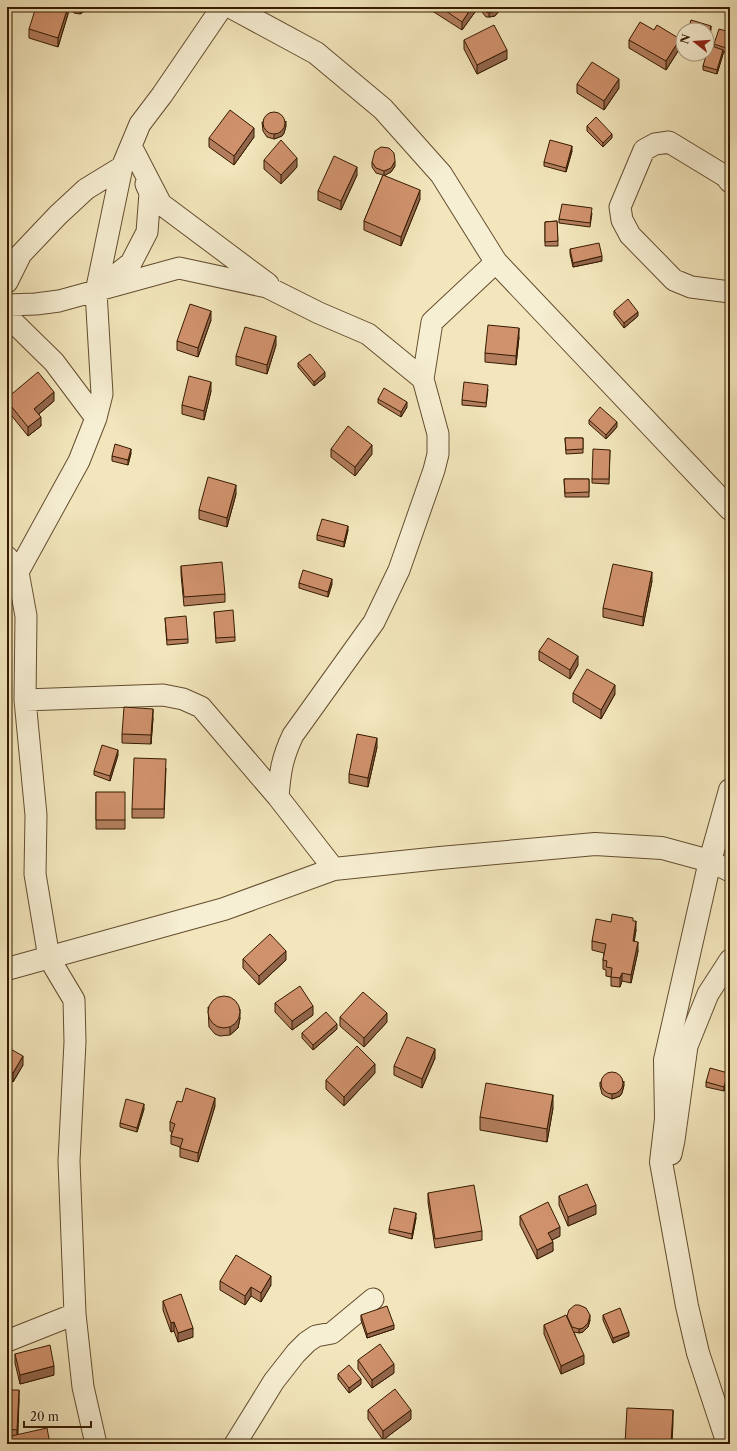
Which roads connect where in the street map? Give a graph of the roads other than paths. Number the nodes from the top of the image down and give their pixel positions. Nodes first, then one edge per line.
1 (222, 7) edge
2 (231, 7) edge
3 (131, 146) junction
4 (122, 167) junction
5 (730, 182) edge
6 (496, 262) junction
7 (7, 282) edge
8 (96, 292) junction
9 (278, 292) junction
10 (730, 292) edge
11 (7, 305) edge
12 (7, 316) edge
13 (422, 379) junction
14 (96, 418) junction
15 (730, 509) edge
16 (12, 564) edge
17 (25, 700) junction
18 (730, 790) edge
19 (278, 797) junction
20 (710, 861) junction
21 (334, 869) junction
22 (730, 871) edge
23 (49, 958) junction
24 (730, 960) edge
25 (7, 969) edge
26 (665, 1182) junction
27 (373, 1299) dead end
28 (75, 1314) junction
29 (7, 1341) edge
30 (96, 1444) edge
31 (235, 1444) edge
32 (728, 1444) edge

1 - 3 street
2 - 6 street
3 - 4 street
3 - 8 street
3 - 9 street
4 - 7 street
4 - 8 street
5 - 10 street
6 - 13 street
6 - 15 street
8 - 9 street
8 - 11 street
8 - 14 street
9 - 13 street
12 - 14 street
13 - 19 street
14 - 16 street
16 - 17 street
17 - 19 street
17 - 23 street
18 - 20 street
19 - 21 street
20 - 21 street
20 - 22 street
20 - 26 street
21 - 23 street
23 - 25 street
23 - 28 street
24 - 26 street
26 - 32 street
27 - 31 street
28 - 29 street
28 - 30 street

